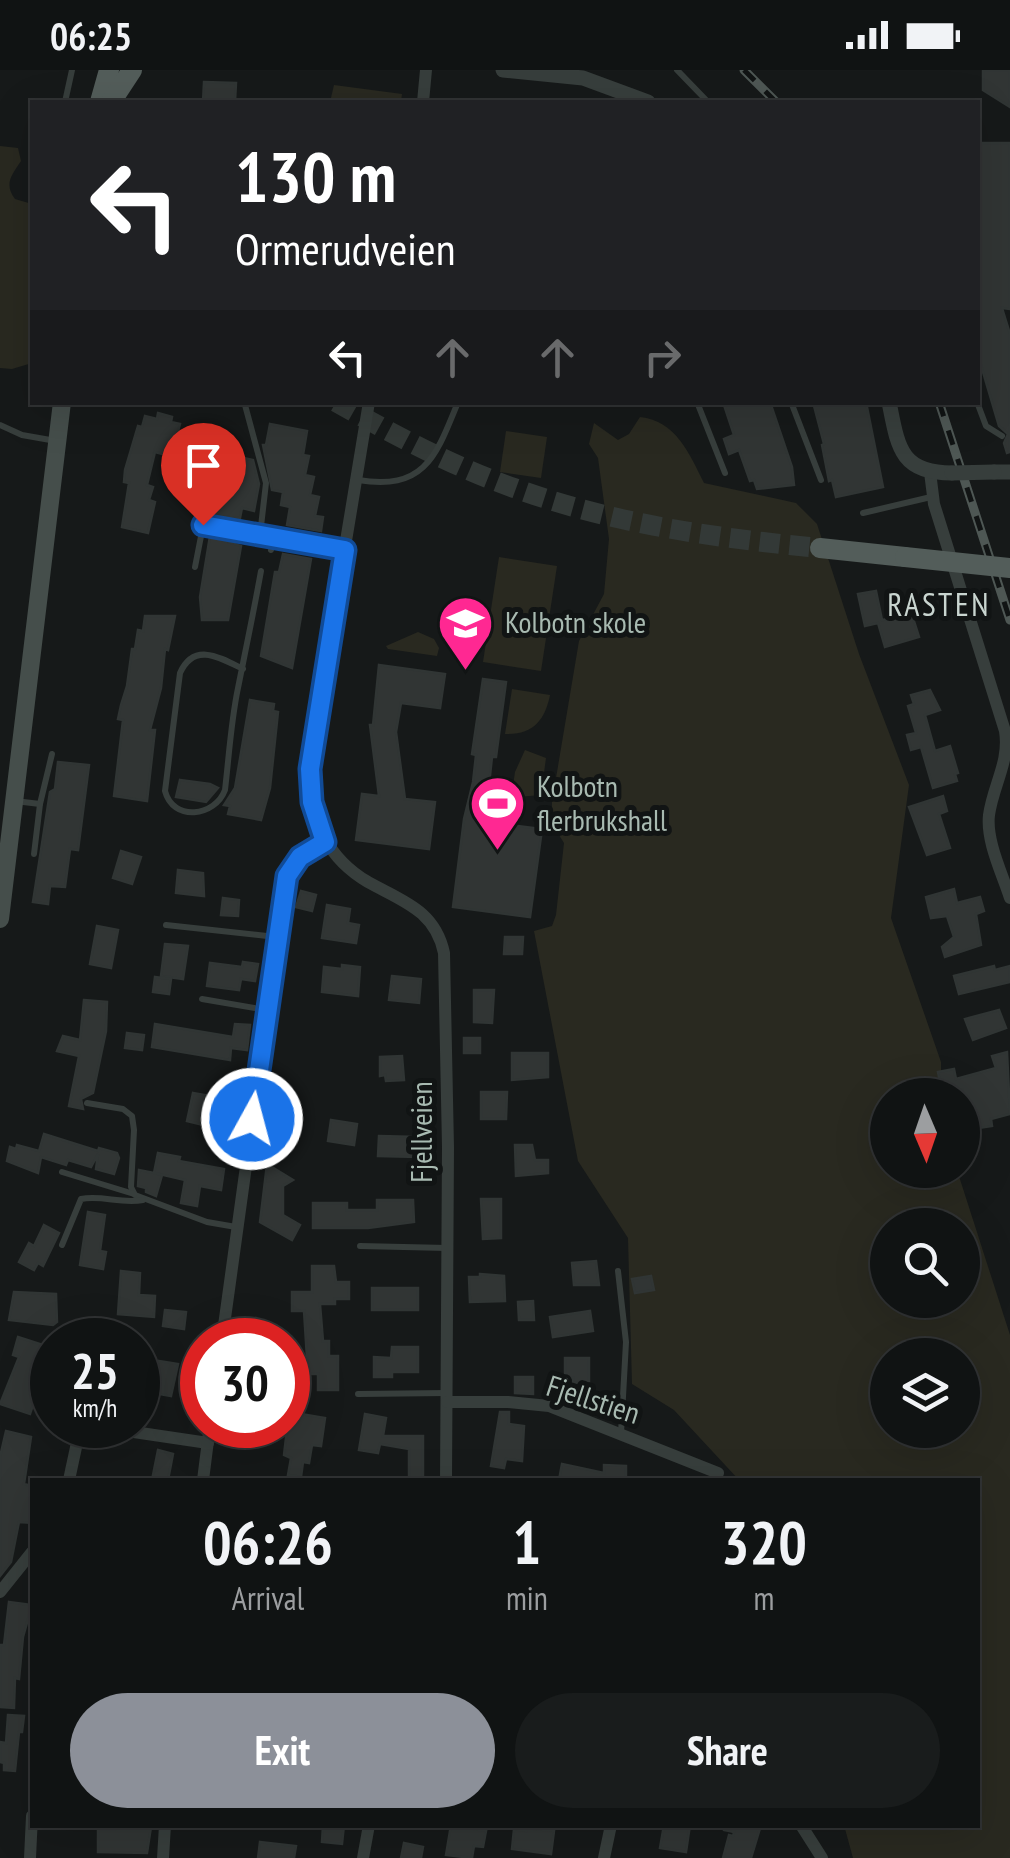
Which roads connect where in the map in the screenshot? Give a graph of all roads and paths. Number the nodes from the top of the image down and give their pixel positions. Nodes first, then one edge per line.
1 (72, 70) edge
2 (110, 70) edge
3 (132, 70) edge
4 (426, 70) edge
5 (503, 70) edge
6 (677, 70) edge
7 (65, 100) edge
8 (101, 100) edge
9 (111, 100) edge
10 (423, 100) edge
11 (644, 100) edge
12 (706, 100) edge
13 (62, 405) edge
14 (245, 405) edge
15 (370, 405) edge
16 (457, 405) edge
17 (698, 405) edge
18 (793, 405) edge
19 (890, 405) edge
20 (979, 405) edge
21 (0, 425) edge
22 (1002, 436) dead end
23 (58, 441) junction
24 (930, 472) junction
25 (1002, 472) edge
26 (725, 473) dead end
27 (358, 480) junction
28 (820, 480) dead end
29 (932, 496) junction
30 (863, 514) dead end
31 (203, 525) joint
32 (268, 542) junction
33 (820, 548) tunnel mouth
34 (345, 550) junction
35 (195, 567) dead end
36 (1010, 568) edge
37 (261, 570) dead end
38 (243, 668) junction
39 (52, 754) dead end
40 (14, 801) junction
41 (40, 804) junction
42 (325, 842) junction
43 (34, 854) dead end
44 (1010, 898) edge
45 (0, 919) edge
46 (166, 925) dead end
47 (278, 938) junction
48 (202, 1000) dead end
49 (266, 1010) junction
50 (87, 1103) dead end
51 (62, 1172) dead end
52 (135, 1194) junction
53 (144, 1200) junction
54 (237, 1228) junction
55 (62, 1245) dead end
56 (360, 1246) dead end
57 (447, 1248) junction
58 (618, 1271) dead end
59 (225, 1318) edge
60 (358, 1394) dead end
61 (447, 1398) junction
62 (620, 1433) junction
63 (180, 1439) edge
64 (207, 1448) edge
65 (718, 1473) dead end
66 (68, 1478) edge
67 (203, 1478) edge
68 (446, 1478) edge
69 (30, 1554) edge
70 (0, 1592) edge
71 (31, 1828) edge
72 (165, 1828) edge
73 (368, 1828) edge
74 (610, 1828) edge
75 (803, 1828) edge
76 (30, 1858) edge
77 (163, 1858) edge
78 (363, 1858) edge
79 (604, 1858) edge
80 (822, 1858) edge

1 - 7 lane
2 - 8 main road
3 - 9 main road
4 - 10 street
5 - 11 street
6 - 12 lane
13 - 23 main road
14 - 32 lane
15 - 27 street
16 - 27 lane
17 - 26 lane
18 - 28 lane
19 - 24 street
20 - 22 lane
21 - 23 lane
23 - 40 main road
24 - 25 street, bridge
24 - 29 street
27 - 34 street
29 - 30 lane
29 - 44 street
31 - 32 street
31 - 35 lane
32 - 34 street
33 - 36 main road, bridge
34 - 42 street
37 - 38 lane
38 - 38 lane
39 - 41 lane
40 - 41 lane
40 - 45 main road
41 - 43 lane
42 - 47 street
42 - 57 street, Fjellveien
46 - 47 lane
47 - 49 street
48 - 49 lane
49 - 54 street
50 - 52 lane
51 - 52 lane
52 - 53 lane
53 - 54 lane
53 - 55 lane
54 - 59 street
56 - 57 lane
57 - 61 street, Fjellveien
58 - 62 lane
60 - 61 lane
61 - 62 street, Fjellstien
61 - 68 street, Fjellveien
62 - 65 street, Fjellstien
63 - 66 street
64 - 67 street
69 - 70 street
71 - 76 street
72 - 77 street
73 - 78 street
74 - 79 street
75 - 80 street

